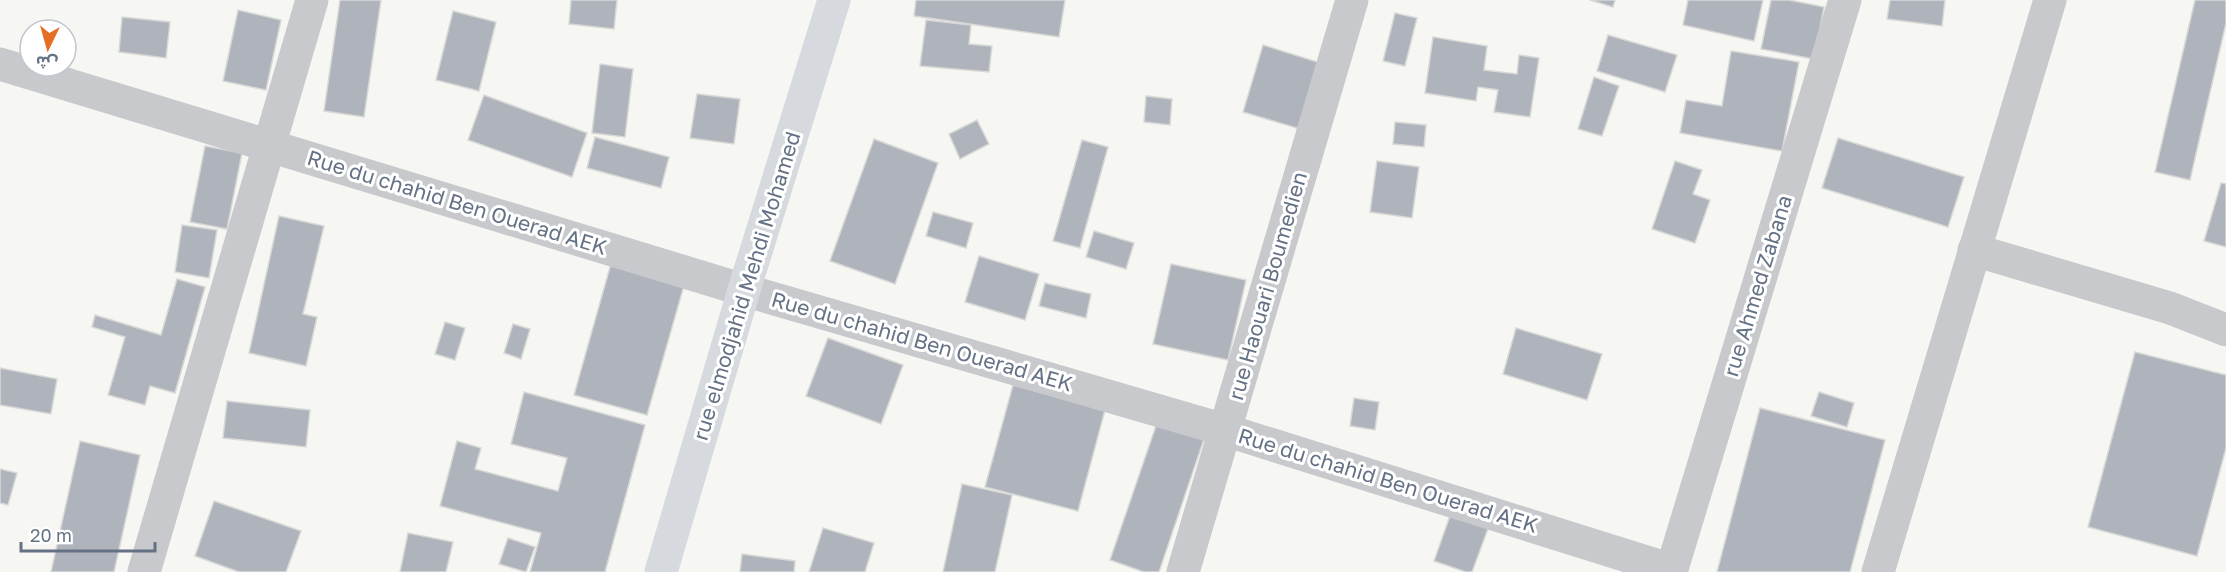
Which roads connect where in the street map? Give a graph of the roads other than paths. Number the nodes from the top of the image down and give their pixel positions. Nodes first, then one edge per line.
1 (312, 0) edge
2 (834, 0) edge
3 (1352, 0) edge
4 (1845, 0) edge
5 (2050, 0) edge
6 (0, 64) edge
7 (269, 146) junction
8 (1974, 250) junction
9 (744, 290) junction
10 (2226, 330) edge
11 (1225, 430) junction
12 (1672, 571) edge
13 (144, 572) edge
14 (661, 572) edge
15 (1183, 572) edge
16 (1878, 572) edge

1 - 7 street
2 - 9 main road, rue elmodjahid Mehdi Mohamed
3 - 11 street, rue Haouari Boumedien
4 - 12 street, rue Ahmed Zabana
5 - 8 street
6 - 7 street, Rue du chahid Ben Ouerad AEK
7 - 9 street, Rue du chahid Ben Ouerad AEK
7 - 13 street
8 - 10 street
8 - 16 street
9 - 11 street, Rue du chahid Ben Ouerad AEK
9 - 14 main road, rue elmodjahid Mehdi Mohamed
11 - 12 street, Rue du chahid Ben Ouerad AEK
11 - 15 street, rue Haouari Boumedien

